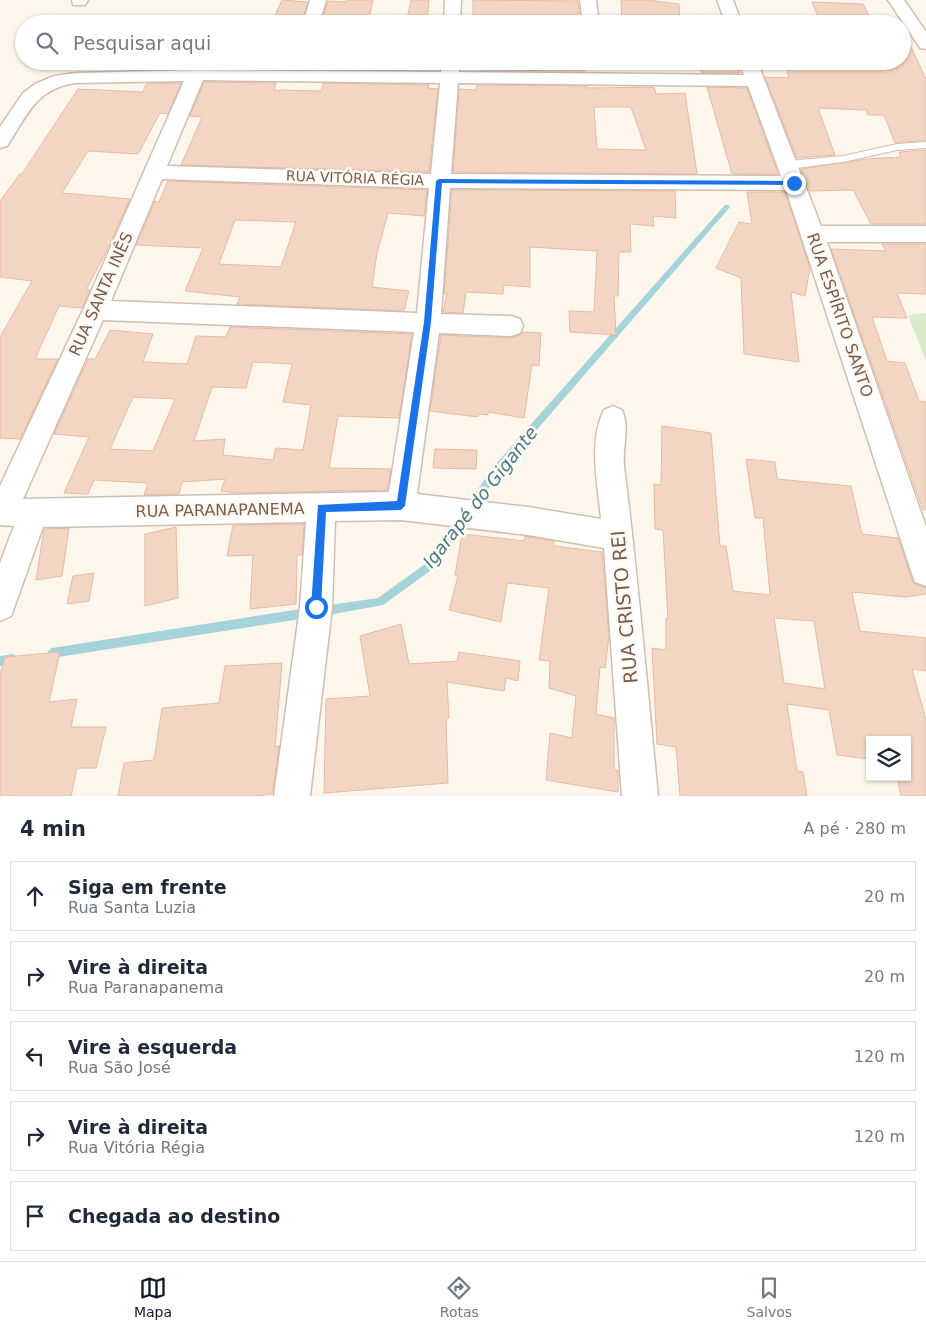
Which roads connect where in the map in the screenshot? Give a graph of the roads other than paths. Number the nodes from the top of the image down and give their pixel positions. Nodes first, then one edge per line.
1 (318, 0) edge
2 (453, 0) edge
3 (588, 0) edge
4 (725, 0) edge
5 (896, 0) edge
6 (314, 15) edge
7 (452, 15) edge
8 (590, 15) edge
9 (731, 15) edge
10 (910, 15) edge
11 (911, 16) edge
12 (921, 27) edge
13 (926, 44) edge
14 (270, 70) edge
15 (450, 70) edge
16 (597, 70) edge
17 (752, 71) edge
18 (196, 75) junction
19 (0, 142) edge
20 (926, 145) edge
21 (155, 172) junction
22 (792, 174) junction
23 (439, 181) junction
24 (813, 234) junction
25 (926, 234) edge
26 (95, 310) junction
27 (428, 322) junction
28 (511, 326) dead end
29 (613, 418) dead end
30 (401, 506) junction
31 (321, 508) junction
32 (1, 511) edge
33 (32, 513) junction
34 (618, 536) junction
35 (926, 571) edge
36 (0, 605) edge
37 (292, 796) edge
38 (640, 796) edge

1 - 6 street
2 - 7 street
3 - 8 street
4 - 9 street
5 - 10 street
11 - 12 street
12 - 13 street
14 - 18 street
15 - 23 street
16 - 17 street
17 - 22 street, RUA ESPÍRITO SANTO
18 - 19 street
18 - 21 street, RUA SANTA INÊS
20 - 22 lane
21 - 23 street, RUA VITÓRIA RÉGIA
21 - 26 street, RUA SANTA INÊS
22 - 23 street, RUA VITÓRIA RÉGIA
22 - 24 street, RUA ESPÍRITO SANTO
23 - 27 street
24 - 25 street
24 - 35 street, RUA ESPÍRITO SANTO
26 - 27 street
26 - 32 street, RUA SANTA INÊS
27 - 28 street
27 - 30 street
29 - 34 street, RUA CRISTO REI
30 - 31 street, RUA PARANAPANEMA
30 - 34 street, RUA PARANAPANEMA
31 - 33 street, RUA PARANAPANEMA
31 - 37 street
32 - 33 street, RUA PARANAPANEMA
33 - 36 street
34 - 38 street, RUA CRISTO REI

